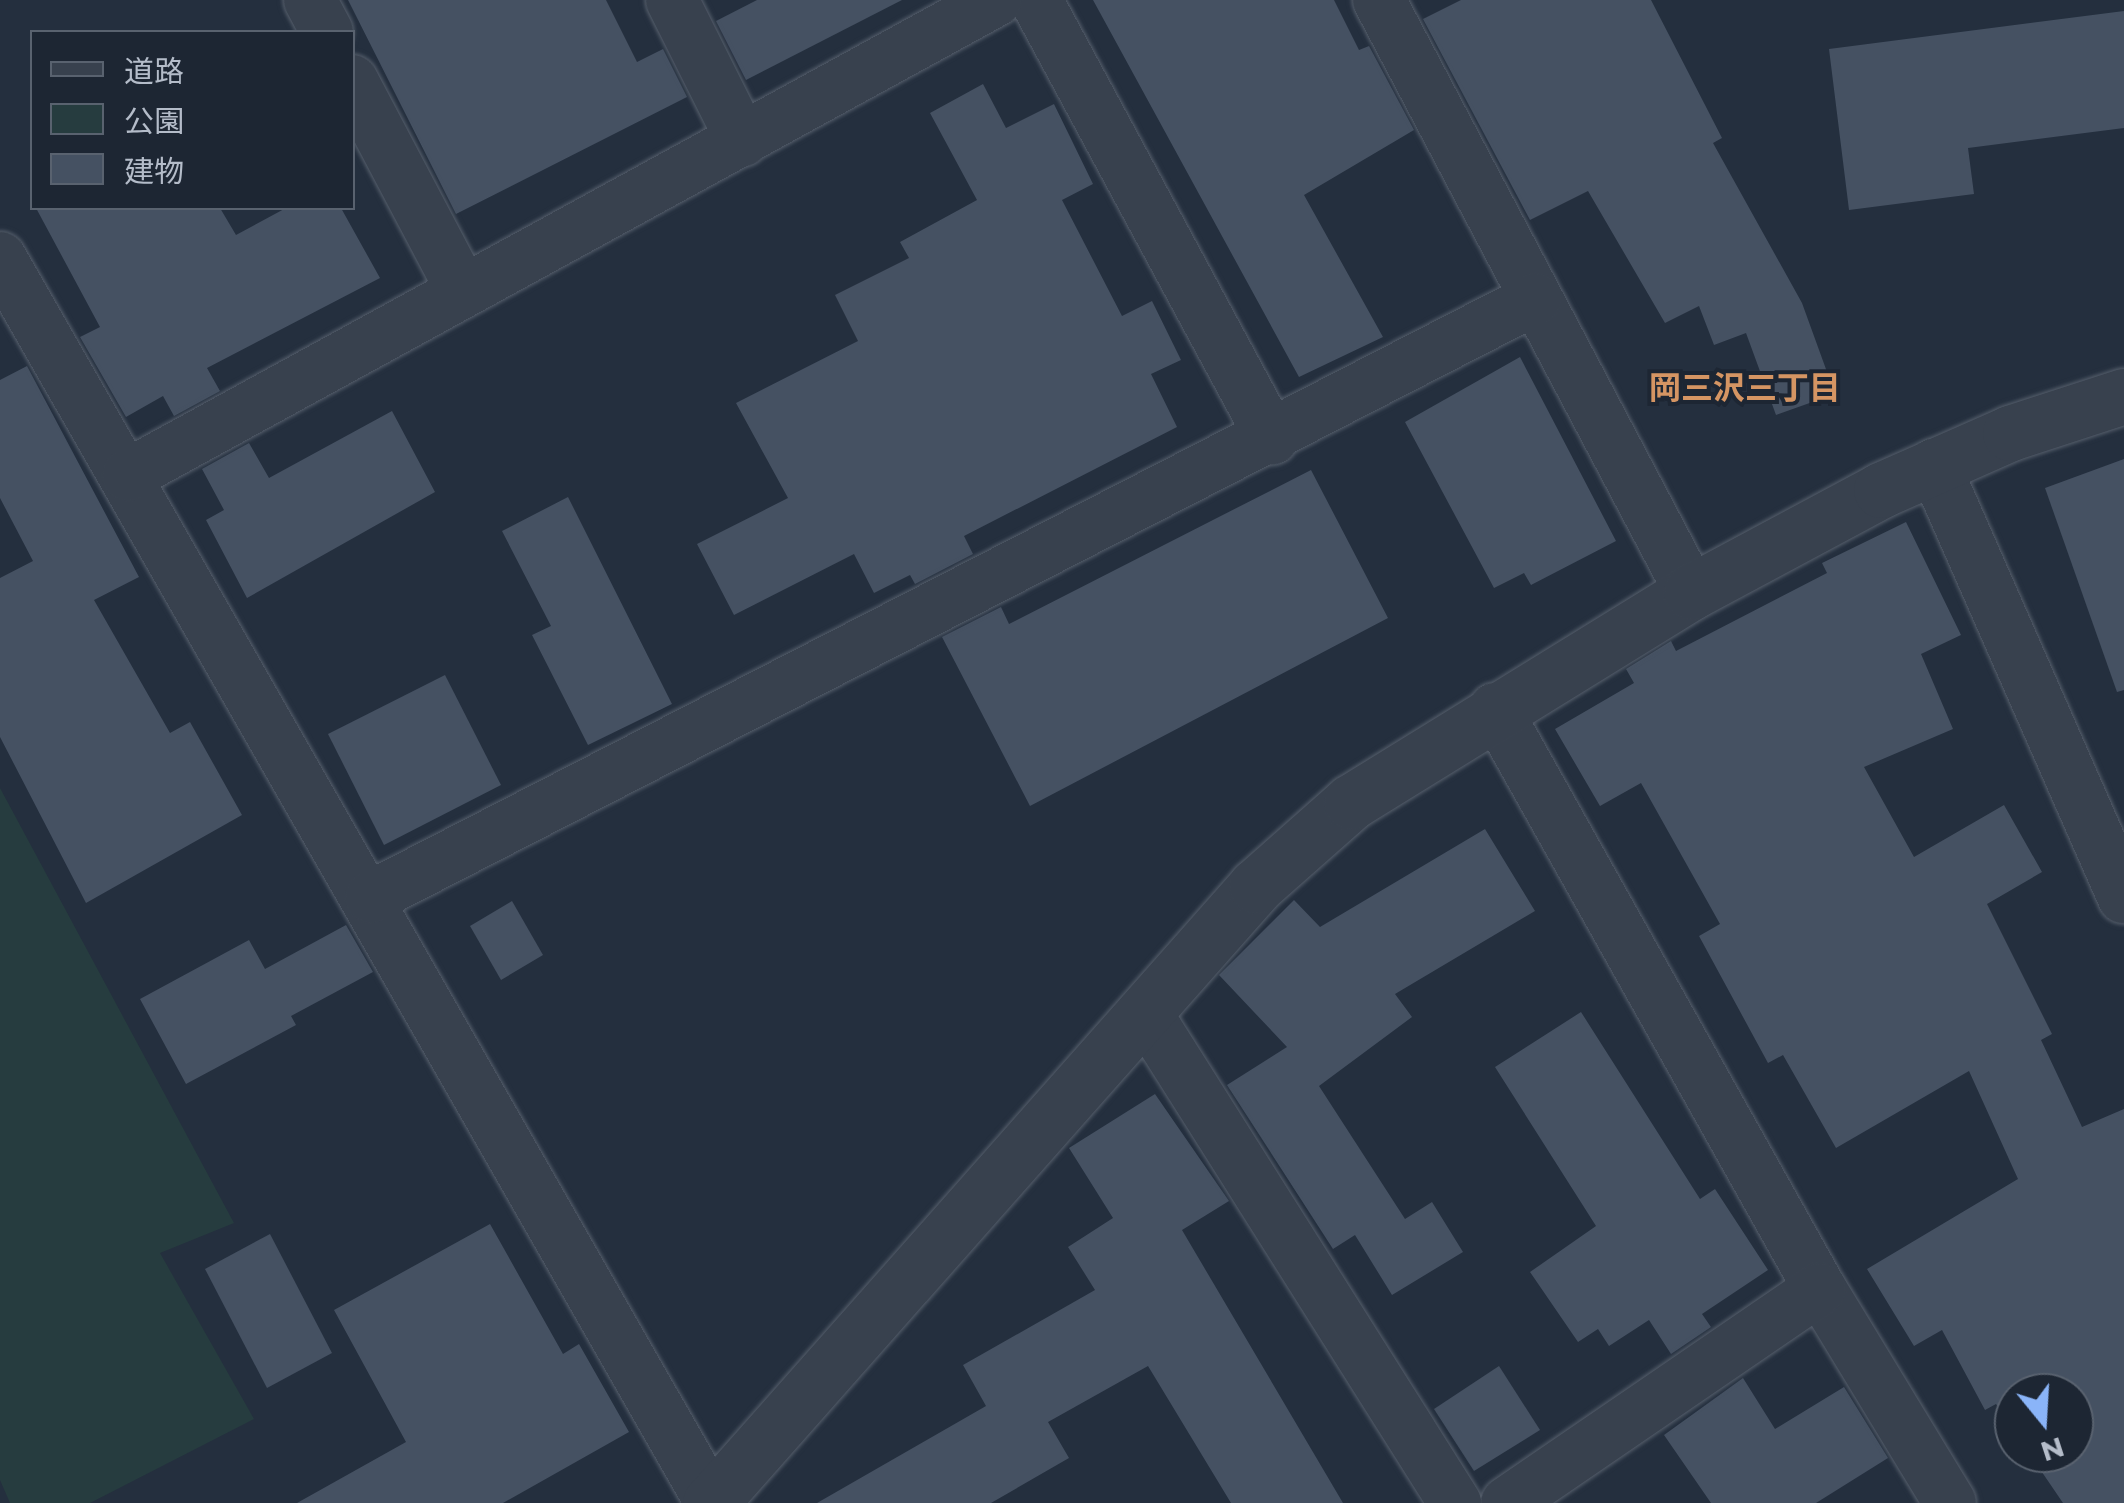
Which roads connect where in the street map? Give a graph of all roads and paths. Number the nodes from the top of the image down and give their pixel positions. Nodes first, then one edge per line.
1 (310, 0) edge
2 (672, 0) edge
3 (996, 0) edge
4 (1036, 0) edge
5 (1379, 0) edge
6 (326, 30) edge
7 (355, 87) edge
8 (742, 140) junction
9 (0, 258) edge
10 (462, 290) junction
11 (1535, 299) junction
12 (2124, 396) edge
13 (1272, 438) junction
14 (1934, 465) junction
15 (128, 474) junction
16 (1691, 592) junction
17 (1496, 709) junction
18 (371, 897) junction
19 (2124, 897) edge
20 (1145, 1012) junction
21 (1820, 1289) junction
22 (711, 1502) edge
23 (1455, 1503) edge
24 (1508, 1503) edge
25 (1950, 1503) edge

1 - 6 street
2 - 8 street
3 - 8 street
4 - 13 street
5 - 11 street
7 - 10 street
8 - 10 street
9 - 15 street
10 - 15 street
11 - 13 street
11 - 16 street
12 - 14 street
13 - 18 street
14 - 16 street
14 - 19 street
15 - 18 street
16 - 17 street
17 - 20 street
17 - 21 street
18 - 22 street
20 - 22 street
20 - 23 street
21 - 24 street
21 - 25 street

